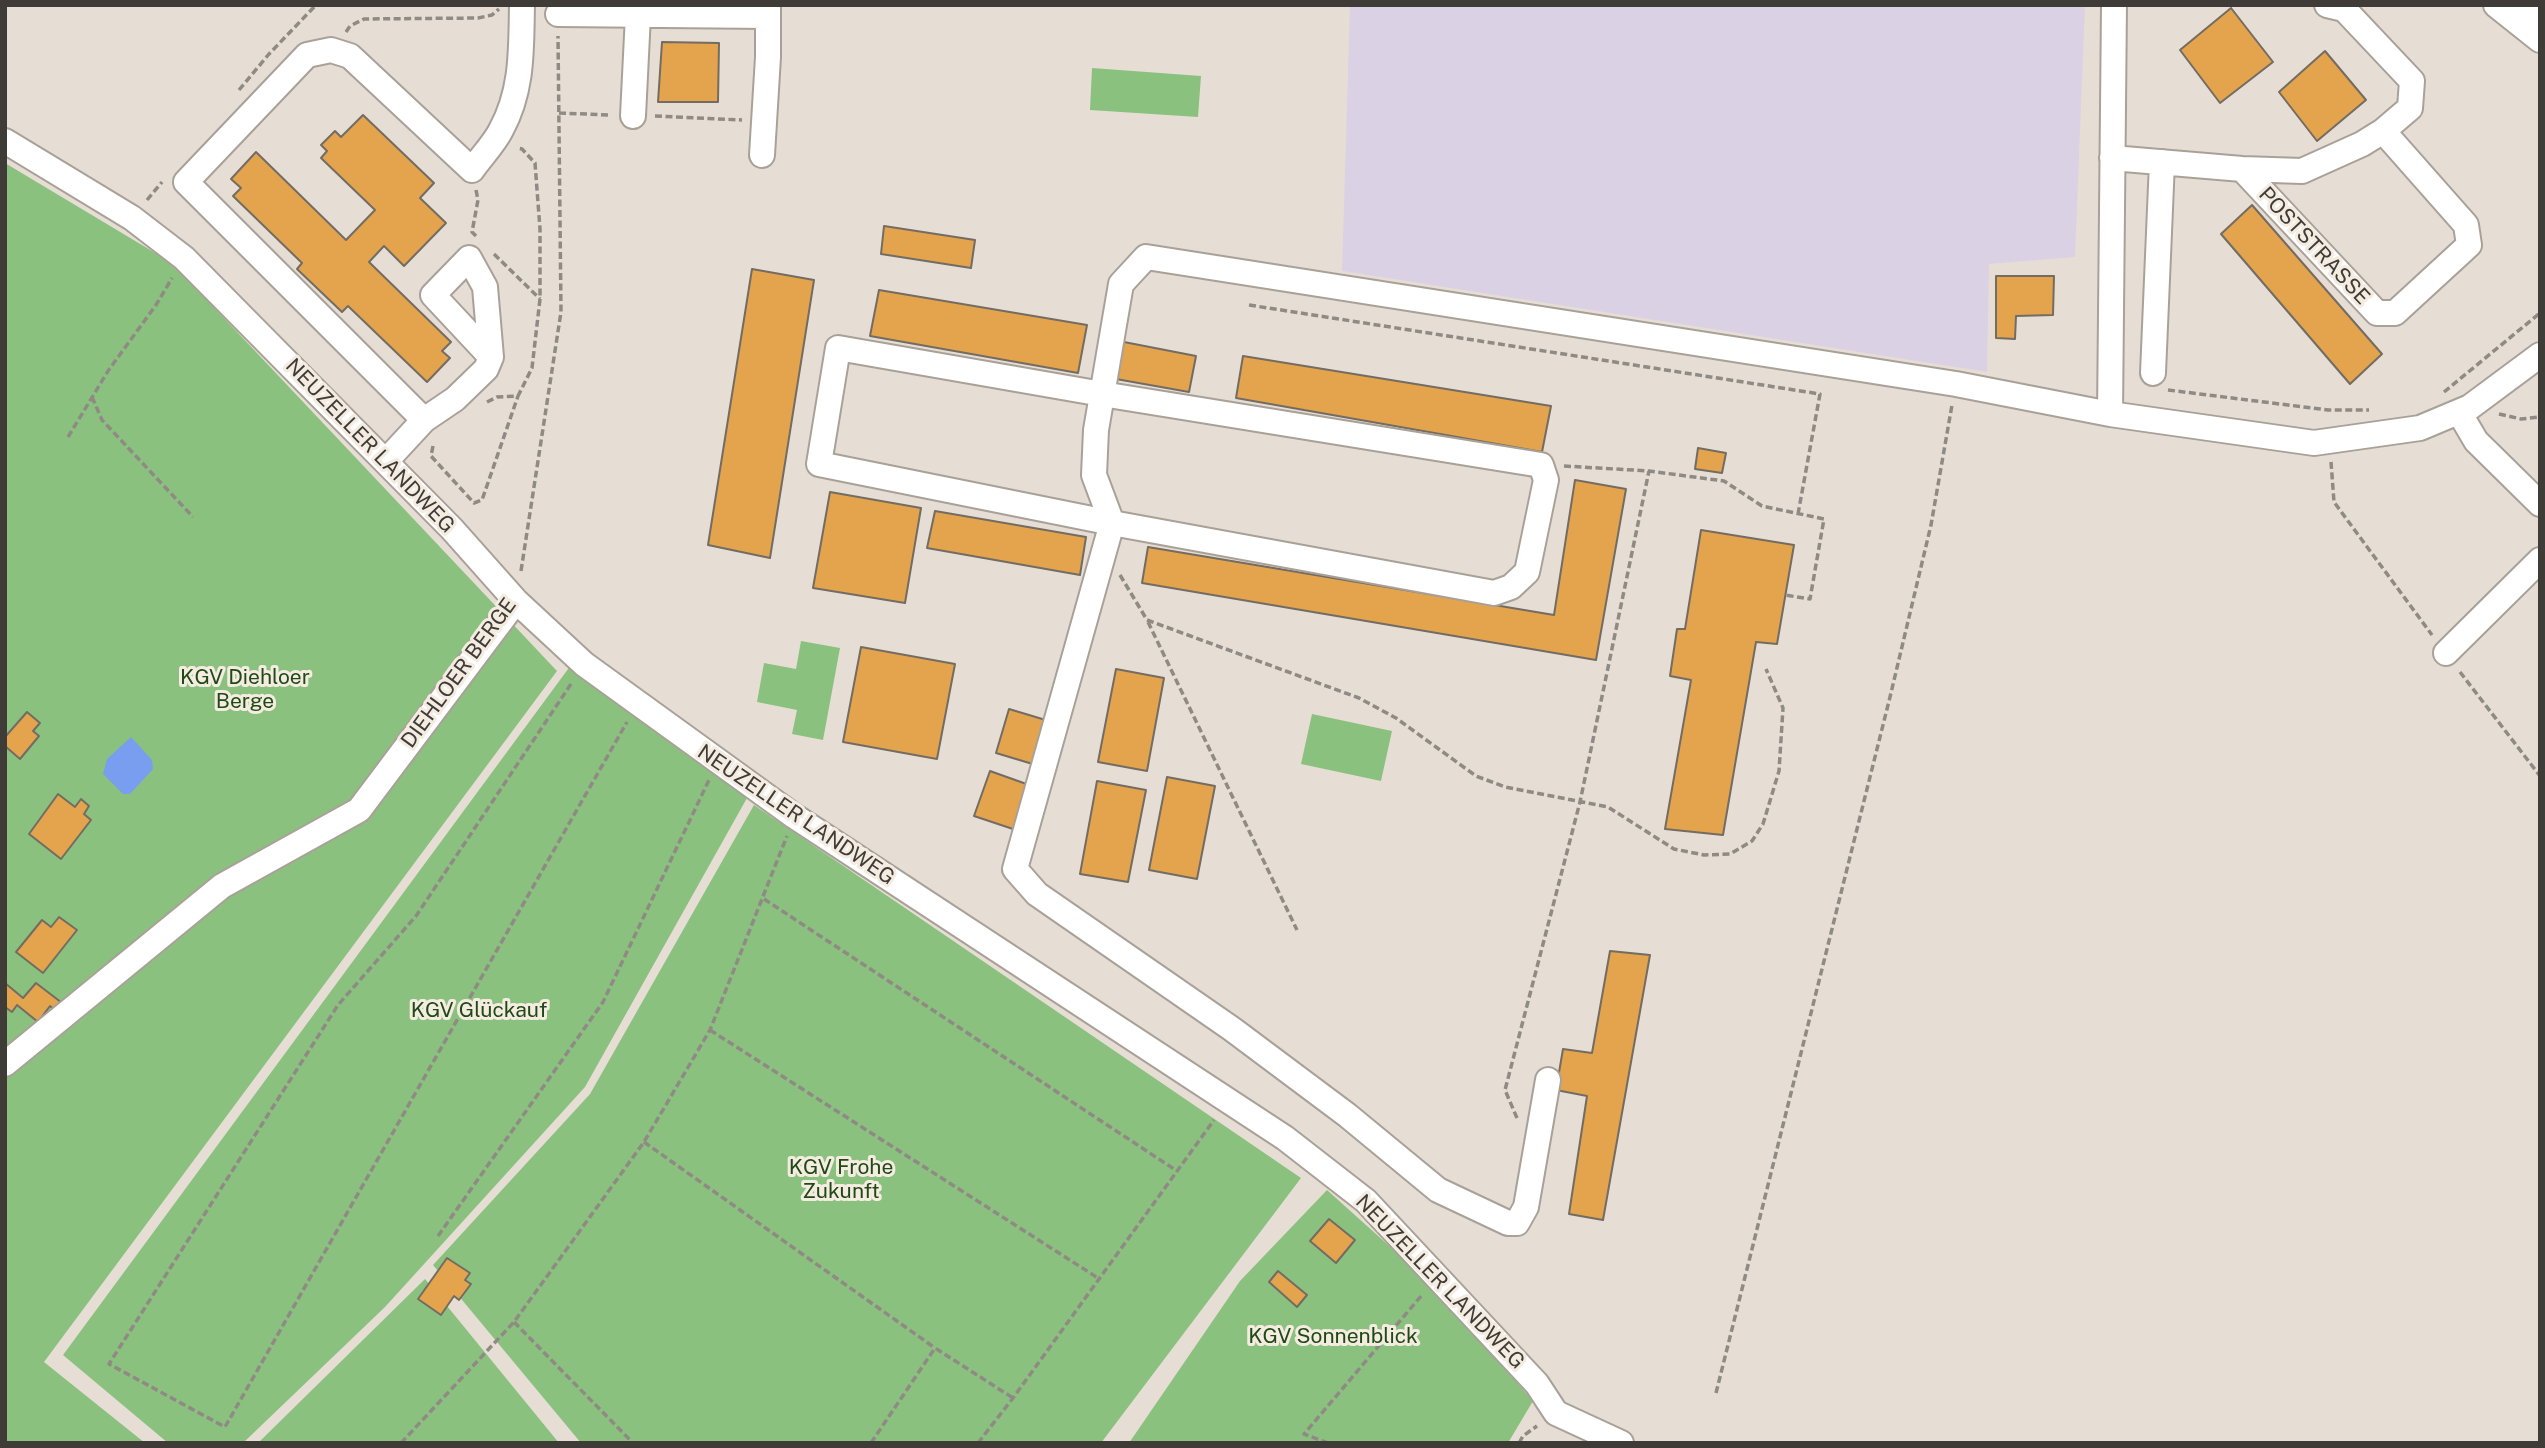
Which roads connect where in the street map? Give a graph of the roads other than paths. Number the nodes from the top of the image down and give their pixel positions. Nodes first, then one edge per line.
1 (522, 5) edge
2 (2114, 5) edge
3 (2327, 5) edge
4 (2496, 5) edge
5 (2529, 5) edge
6 (768, 11) edge
7 (558, 13) road end
8 (2540, 13) edge
9 (638, 15) junction
10 (2540, 40) edge
11 (633, 116) road end
12 (2382, 131) junction
13 (5, 141) edge
14 (762, 155) dead end
15 (2112, 158) junction
16 (2162, 162) junction
17 (2242, 169) junction
18 (2540, 355) edge
19 (491, 357) dead end
20 (2159, 381) road end
21 (1102, 394) junction
22 (2465, 410) junction
23 (2110, 414) junction
24 (424, 421) junction
25 (386, 461) junction
26 (2540, 504) edge
27 (1112, 523) junction
28 (2540, 560) edge
29 (516, 601) junction
30 (2445, 653) road end
31 (5, 1064) edge
32 (1548, 1080) dead end
33 (1621, 1443) edge

1 - 24 street
2 - 15 street
3 - 12 street, POSTSTRASSE
4 - 10 street
5 - 8 main road
6 - 9 street
6 - 14 street
7 - 9 street
9 - 11 street
12 - 17 street, POSTSTRASSE
12 - 17 street, POSTSTRASSE
13 - 25 street, NEUZELLER LANDWEG
15 - 16 street, POSTSTRASSE
15 - 23 street
16 - 17 street, POSTSTRASSE
16 - 20 street
18 - 22 street
19 - 24 street
21 - 23 street
21 - 27 street
21 - 27 street
21 - 27 street
22 - 23 street
22 - 26 street
24 - 25 street
25 - 29 street, NEUZELLER LANDWEG
27 - 32 street
28 - 30 street
29 - 31 street, DIEHLOER BERGE
29 - 33 street, NEUZELLER LANDWEG

